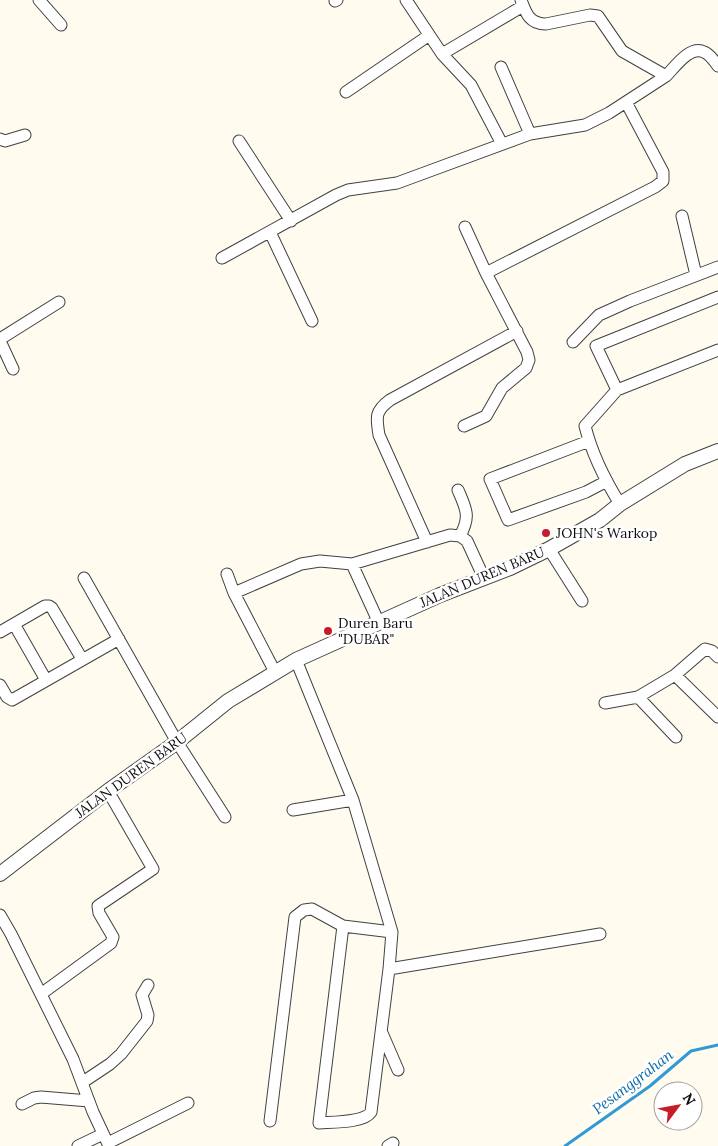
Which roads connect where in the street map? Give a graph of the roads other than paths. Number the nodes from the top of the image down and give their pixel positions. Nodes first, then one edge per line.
1 (39, 0) edge
2 (406, 0) edge
3 (522, 3) edge
4 (61, 26) dead end
5 (428, 36) junction
6 (442, 54) junction
7 (718, 66) edge
8 (501, 67) dead end
9 (666, 76) junction
10 (346, 92) dead end
11 (626, 102) junction
12 (530, 134) junction
13 (25, 135) dead end
14 (0, 140) edge
15 (239, 141) dead end
16 (502, 144) junction
17 (682, 216) dead end
18 (290, 221) junction
19 (465, 227) dead end
20 (270, 232) junction
21 (222, 258) dead end
22 (718, 267) edge
23 (486, 273) junction
24 (696, 275) junction
25 (716, 301) edge
26 (59, 302) dead end
27 (312, 321) dead end
28 (517, 331) junction
29 (0, 340) edge
30 (573, 342) dead end
31 (718, 350) edge
32 (12, 369) dead end
33 (617, 390) junction
34 (464, 426) dead end
35 (589, 442) junction
36 (718, 450) edge
37 (606, 481) junction
38 (458, 490) dead end
39 (620, 504) junction
40 (460, 536) junction
41 (427, 542) junction
42 (549, 549) junction
43 (352, 564) junction
44 (227, 574) dead end
45 (84, 578) dead end
46 (484, 578) junction
47 (234, 593) junction
48 (582, 601) dead end
49 (379, 622) junction
50 (14, 624) junction
51 (0, 632) edge
52 (119, 638) junction
53 (718, 657) edge
54 (82, 659) junction
55 (296, 660) junction
56 (275, 672) junction
57 (675, 675) junction
58 (46, 680) junction
59 (0, 685) edge
60 (638, 697) junction
61 (605, 703) dead end
62 (718, 717) edge
63 (676, 737) dead end
64 (177, 742) junction
65 (108, 791) junction
66 (353, 800) junction
67 (293, 810) dead end
68 (225, 817) dead end
69 (0, 874) edge
70 (0, 914) edge
71 (343, 926) junction
72 (392, 932) junction
73 (600, 934) dead end
74 (389, 969) junction
75 (148, 986) dead end
76 (41, 994) junction
77 (381, 1031) junction
78 (398, 1070) dead end
79 (83, 1082) junction
80 (89, 1101) junction
81 (188, 1103) dead end
82 (22, 1104) dead end
83 (270, 1121) dead end
84 (107, 1141) edge
85 (78, 1146) edge

1 - 4 street
2 - 5 street
3 - 6 street
3 - 9 street
5 - 6 street
5 - 10 street
6 - 16 street
7 - 9 street
8 - 12 street
9 - 11 street
11 - 12 street
11 - 23 street
12 - 16 street
13 - 14 street
15 - 18 street
16 - 18 street
17 - 24 street
18 - 20 street
19 - 23 street
20 - 21 street
20 - 27 street
22 - 24 street
23 - 28 street
24 - 30 street
25 - 33 street
26 - 29 street
28 - 34 street
28 - 41 street
29 - 32 street
31 - 33 street
33 - 35 street
35 - 37 street
35 - 37 street
36 - 39 street, JALAN DUREN BARU
37 - 39 street
38 - 40 street
39 - 42 street, JALAN DUREN BARU
40 - 41 street
40 - 46 street
41 - 43 street
42 - 46 street, JALAN DUREN BARU
42 - 48 street
43 - 47 street
43 - 49 street
44 - 47 street
45 - 52 street
46 - 49 street, JALAN DUREN BARU
47 - 56 street
49 - 55 street, JALAN DUREN BARU
50 - 51 street
50 - 54 street
50 - 58 street
52 - 54 street
52 - 64 street
53 - 57 street
54 - 58 street
55 - 56 street, JALAN DUREN BARU
55 - 66 street
56 - 64 street, JALAN DUREN BARU
57 - 60 street
57 - 62 street
58 - 59 street
60 - 61 street
60 - 63 street
64 - 65 street, JALAN DUREN BARU
64 - 68 street
65 - 69 street, JALAN DUREN BARU
65 - 76 street
66 - 67 street
66 - 72 street
70 - 76 street
71 - 72 street
71 - 77 street
71 - 83 street
72 - 74 street
73 - 74 street
74 - 77 street
75 - 79 street
76 - 79 street
77 - 78 street
79 - 80 street
80 - 82 street
80 - 84 street
81 - 84 street
84 - 85 street

